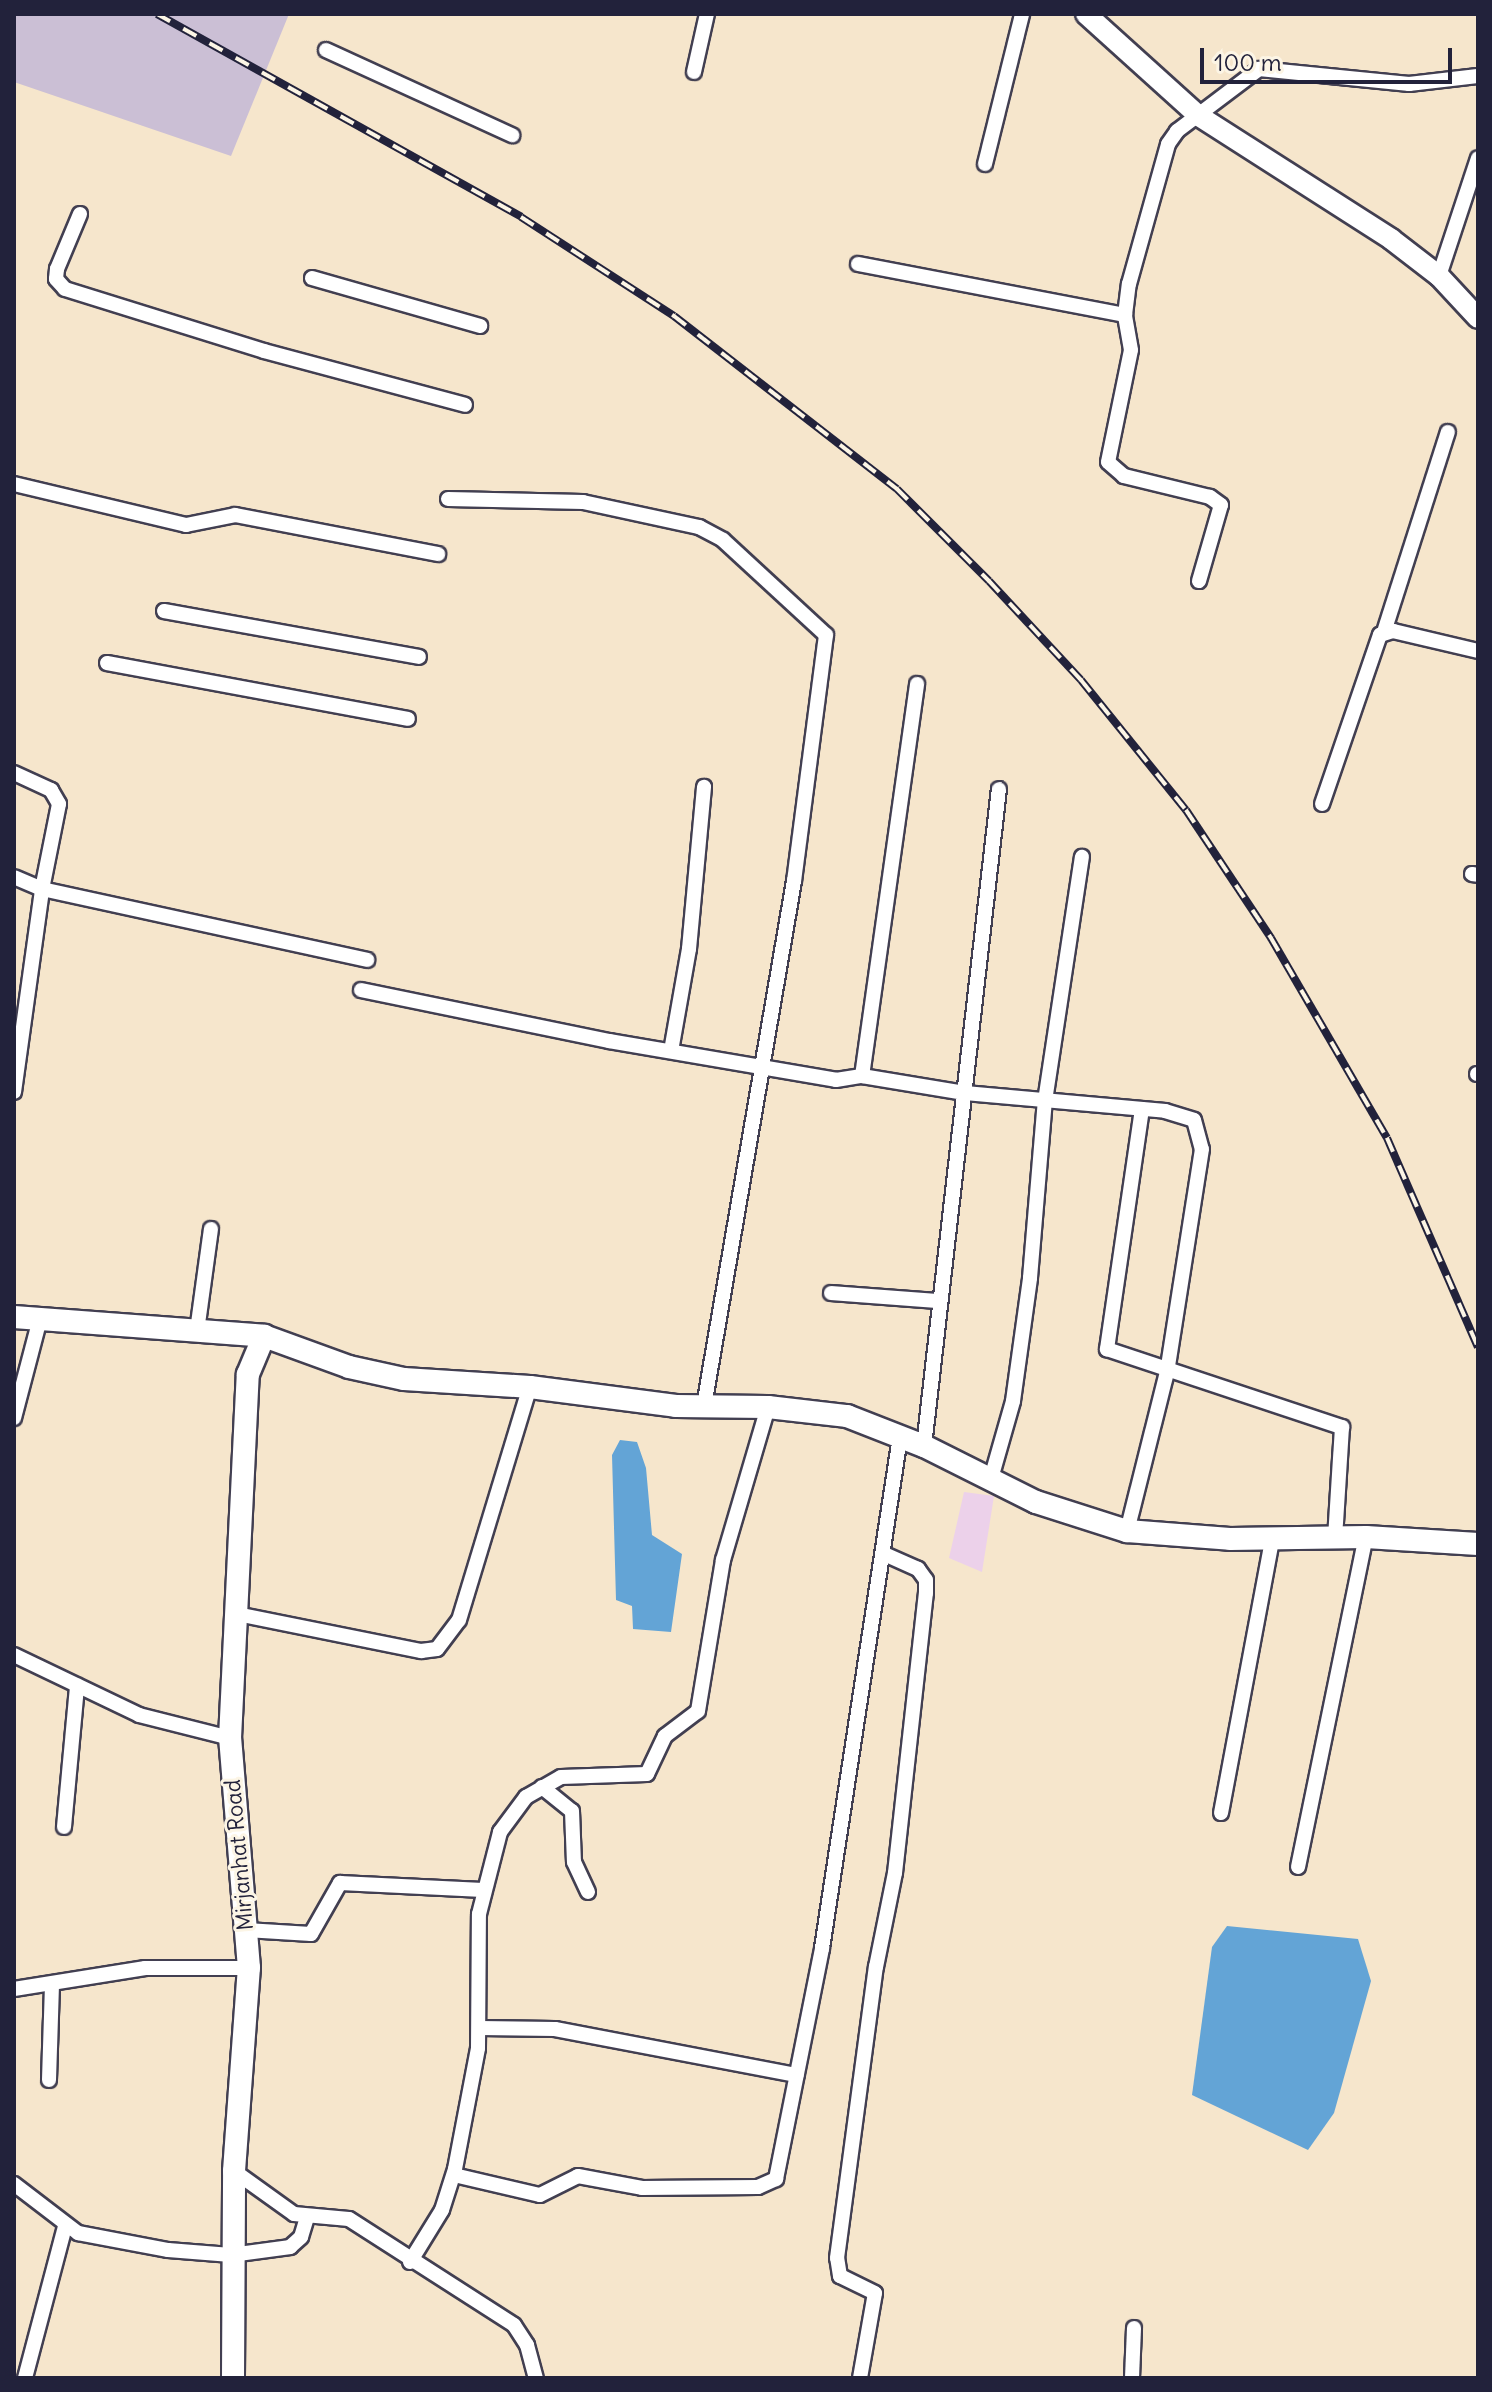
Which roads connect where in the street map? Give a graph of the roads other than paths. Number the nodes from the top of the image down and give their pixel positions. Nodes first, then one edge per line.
1 (707, 14) edge
2 (1022, 14) edge
3 (1086, 14) edge
4 (326, 50) dead end
5 (694, 72) dead end
6 (1478, 76) edge
7 (1199, 116) junction
8 (512, 135) dead end
9 (1478, 158) edge
10 (985, 164) dead end
11 (80, 214) dead end
12 (858, 264) dead end
13 (1439, 276) junction
14 (312, 278) dead end
15 (1125, 315) junction
16 (1478, 318) edge
17 (480, 326) dead end
18 (465, 405) dead end
19 (1448, 432) dead end
20 (14, 484) edge
21 (448, 499) dead end
22 (438, 554) dead end
23 (1199, 581) dead end
24 (164, 611) dead end
25 (1384, 632) junction
26 (1478, 651) edge
27 (419, 657) dead end
28 (107, 663) dead end
29 (917, 684) dead end
30 (408, 719) dead end
31 (14, 773) edge
32 (704, 787) dead end
33 (999, 789) dead end
34 (1322, 804) dead end
35 (1082, 857) dead end
36 (14, 877) edge
37 (42, 889) junction
38 (367, 960) dead end
39 (361, 990) dead end
40 (671, 1051) junction
41 (764, 1067) junction
42 (862, 1076) junction
43 (14, 1092) edge
44 (965, 1093) junction
45 (1045, 1101) junction
46 (1142, 1109) junction
47 (211, 1229) dead end
48 (831, 1293) dead end
49 (937, 1301) junction
50 (14, 1317) edge
51 (40, 1319) junction
52 (197, 1331) junction
53 (264, 1336) junction
54 (1167, 1372) junction
55 (530, 1387) junction
56 (704, 1406) junction
57 (768, 1407) junction
58 (14, 1418) edge
59 (900, 1437) junction
60 (924, 1446) junction
61 (990, 1482) junction
62 (1127, 1531) junction
63 (1366, 1537) junction
64 (1335, 1538) junction
65 (1272, 1540) junction
66 (1478, 1544) edge
67 (885, 1554) junction
68 (237, 1614) junction
69 (14, 1655) edge
70 (77, 1686) junction
71 (230, 1738) junction
72 (542, 1787) junction
73 (1221, 1813) dead end
74 (64, 1827) dead end
75 (1298, 1867) dead end
76 (483, 1890) junction
77 (588, 1892) dead end
78 (246, 1930) junction
79 (249, 1968) junction
80 (52, 1984) junction
81 (14, 1989) edge
82 (480, 2028) junction
83 (797, 2075) junction
84 (49, 2080) dead end
85 (234, 2171) junction
86 (454, 2175) junction
87 (14, 2184) edge
88 (307, 2217) junction
89 (65, 2227) junction
90 (231, 2255) junction
91 (410, 2262) junction
92 (1134, 2328) dead end
93 (25, 2378) edge
94 (233, 2378) edge
95 (536, 2378) edge
96 (860, 2378) edge
97 (1132, 2378) edge

1 - 5 street
2 - 10 street
3 - 7 street
4 - 8 street
6 - 7 street
7 - 13 street
7 - 15 street
9 - 13 street
11 - 18 street
12 - 15 street
13 - 16 street
14 - 17 street
15 - 23 street
19 - 25 street
20 - 22 street
21 - 41 street
24 - 27 street
25 - 26 street
25 - 34 street
28 - 30 street
29 - 42 street
31 - 37 street
32 - 40 street
33 - 44 street
35 - 45 street
36 - 37 street
37 - 38 street
37 - 43 street
39 - 40 street
40 - 41 street
41 - 42 street
41 - 56 street
42 - 44 street
44 - 45 street
44 - 49 street
45 - 46 street
45 - 61 street
46 - 54 street
46 - 54 street
47 - 52 street
48 - 49 street
49 - 60 street
50 - 51 main road
51 - 52 main road
51 - 58 street
52 - 53 main road
53 - 55 main road
53 - 68 main road, Mirjanhat Road
54 - 62 street
54 - 64 street
55 - 56 main road
55 - 68 street
56 - 57 main road
57 - 59 main road
57 - 72 street
59 - 60 main road
59 - 67 street
60 - 61 main road
61 - 62 main road
62 - 65 main road
63 - 64 main road
63 - 66 main road
63 - 75 street
64 - 65 main road
65 - 73 street
67 - 83 street
67 - 96 street
68 - 71 main road, Mirjanhat Road
69 - 70 street
70 - 71 street
70 - 74 street
71 - 78 main road, Mirjanhat Road
72 - 76 street
72 - 77 street
76 - 78 street
76 - 82 street
78 - 79 main road, Mirjanhat Road
79 - 80 street
79 - 85 main road, Mirjanhat Road
80 - 81 street
80 - 84 street
82 - 83 street
82 - 86 street
83 - 86 street
85 - 88 street
85 - 90 main road, Mirjanhat Road
86 - 91 street
87 - 89 street
88 - 90 street
88 - 91 street
89 - 90 street
89 - 93 street
90 - 94 main road, Mirjanhat Road
91 - 95 street
92 - 97 street

